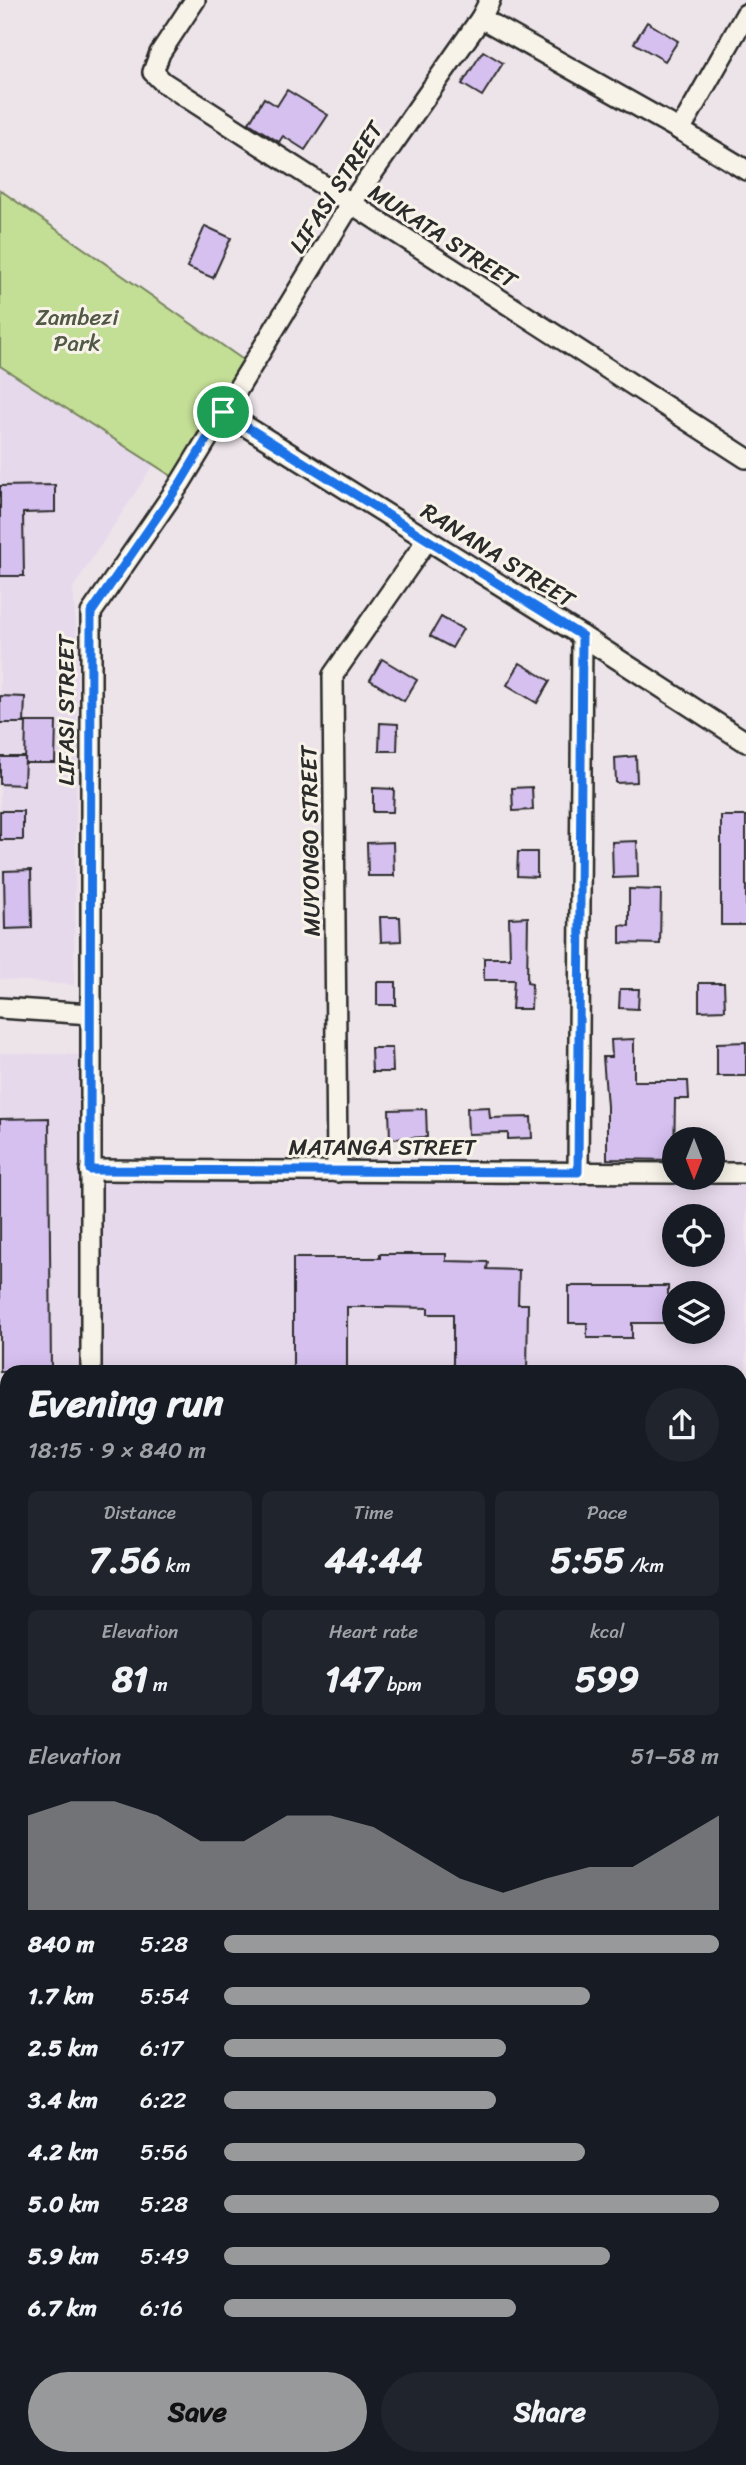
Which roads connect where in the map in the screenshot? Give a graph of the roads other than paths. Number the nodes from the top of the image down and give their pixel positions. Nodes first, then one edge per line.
1 (195, 0) edge
2 (490, 0) edge
3 (746, 14) edge
4 (481, 18) junction
5 (680, 130) junction
6 (746, 170) edge
7 (350, 205) junction
8 (223, 412) junction
9 (746, 458) edge
10 (427, 540) junction
11 (582, 636) junction
12 (746, 742) edge
13 (0, 1008) edge
14 (90, 1014) junction
15 (90, 1170) junction
16 (338, 1172) junction
17 (578, 1172) junction
18 (662, 1173) edge
19 (725, 1173) edge
20 (746, 1173) edge
21 (91, 1365) edge

1 - 7 street, MUKATA STREET
2 - 4 street, LIFASI STREET
3 - 5 street
4 - 5 street
4 - 7 street, LIFASI STREET
5 - 6 street
7 - 8 street, LIFASI STREET
7 - 9 street, MUKATA STREET
8 - 10 street, RANANA STREET
8 - 14 street, LIFASI STREET
10 - 11 street, RANANA STREET
10 - 16 street, MUYONGO STREET
11 - 12 street, RANANA STREET
11 - 17 street
13 - 14 street
14 - 15 street, LIFASI STREET
15 - 16 street, MATANGA STREET
15 - 21 street, LIFASI STREET
16 - 17 street, MATANGA STREET
17 - 18 street, MATANGA STREET
19 - 20 street

